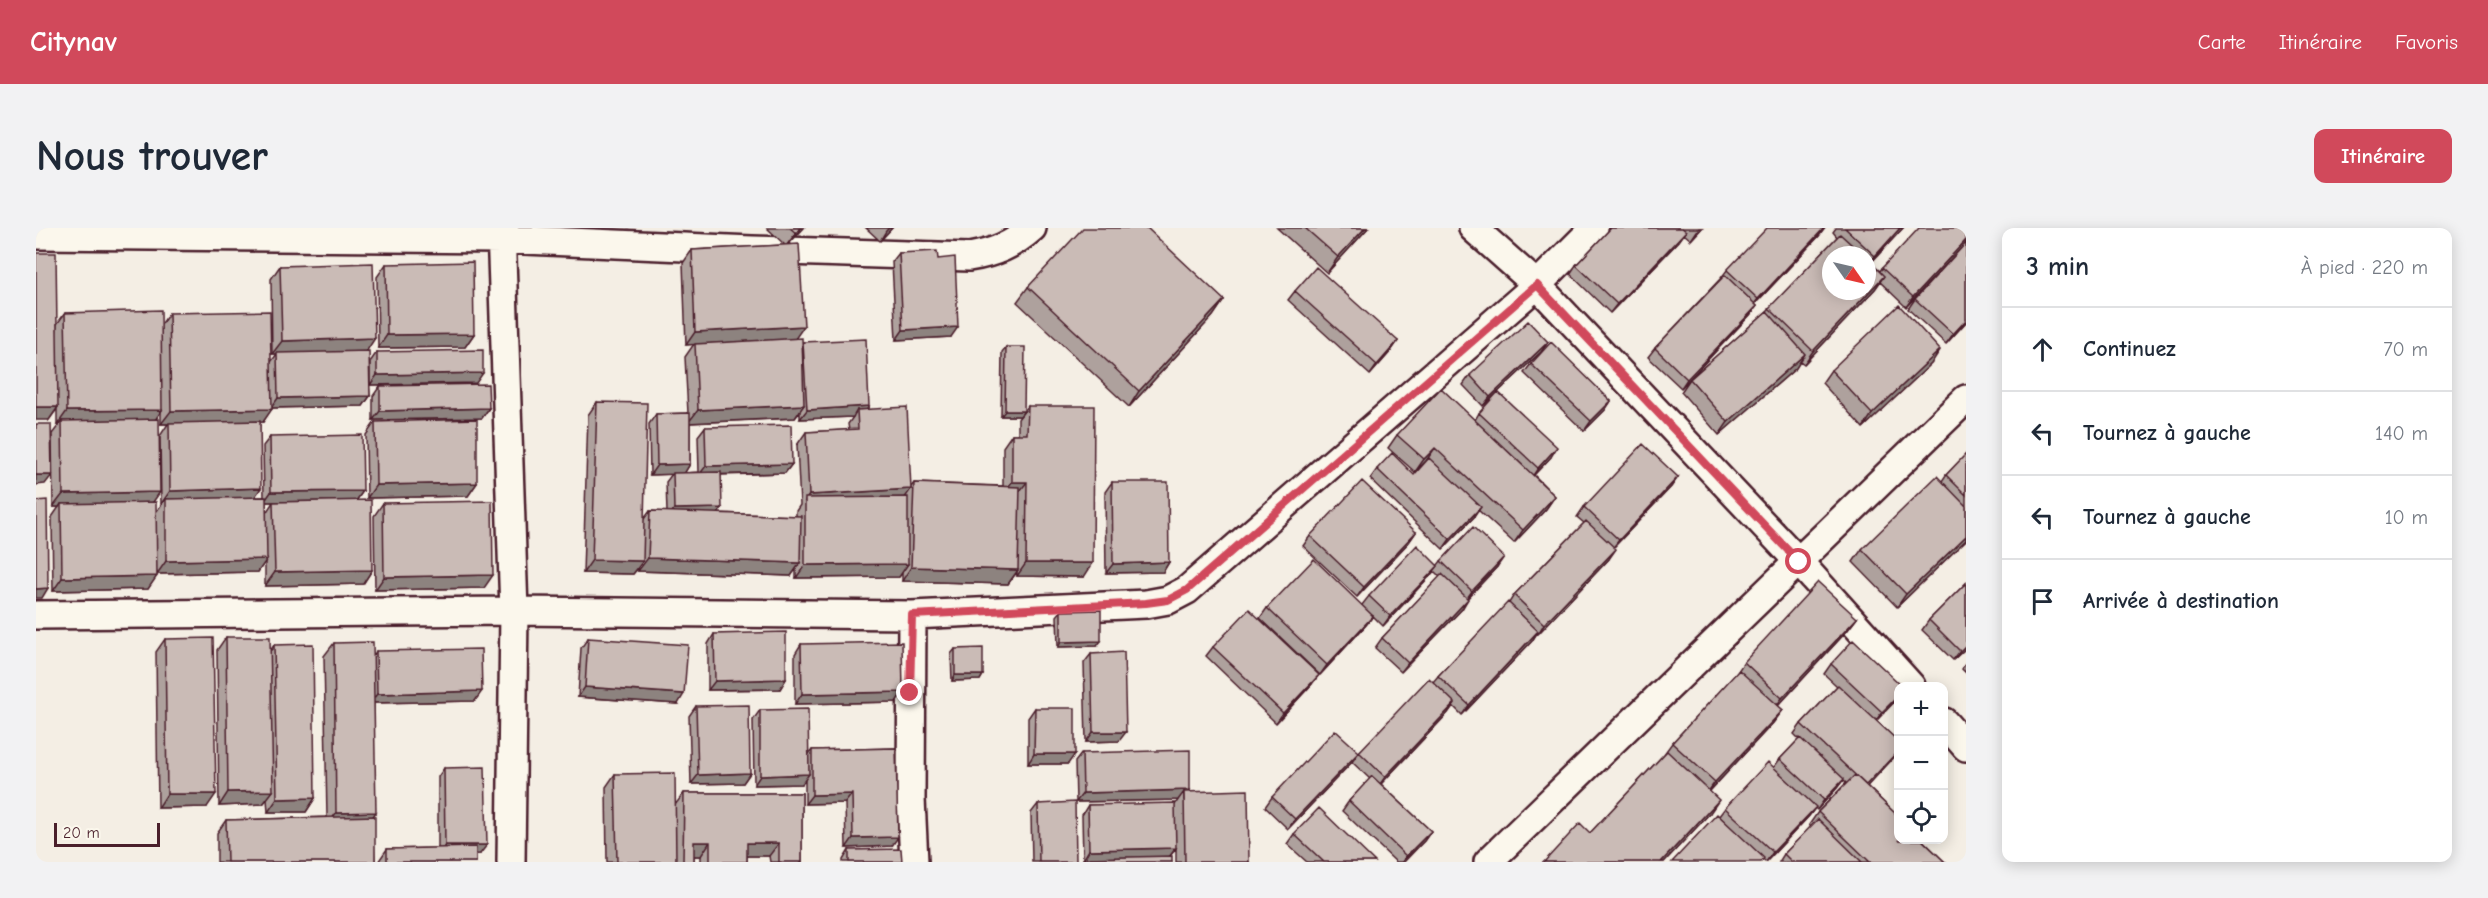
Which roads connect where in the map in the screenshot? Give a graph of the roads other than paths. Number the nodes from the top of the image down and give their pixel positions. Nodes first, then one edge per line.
1 (1473, 228) edge
2 (1594, 228) edge
3 (116, 232) edge
4 (1020, 232) edge
5 (501, 233) edge
6 (36, 235) edge
7 (1537, 285) junction
8 (1966, 399) edge
9 (1799, 562) junction
10 (514, 611) junction
11 (36, 615) edge
12 (912, 615) junction
13 (1907, 682) edge
14 (1948, 727) edge
15 (1966, 747) edge
16 (511, 862) edge
17 (914, 862) edge
18 (1488, 862) edge

1 - 7 street
2 - 7 street
3 - 5 street
3 - 6 street
4 - 5 street
5 - 10 street
7 - 9 street
7 - 12 street
8 - 9 street
9 - 13 street
9 - 18 street
10 - 11 street
10 - 12 street
10 - 16 street
12 - 17 street
14 - 15 street

